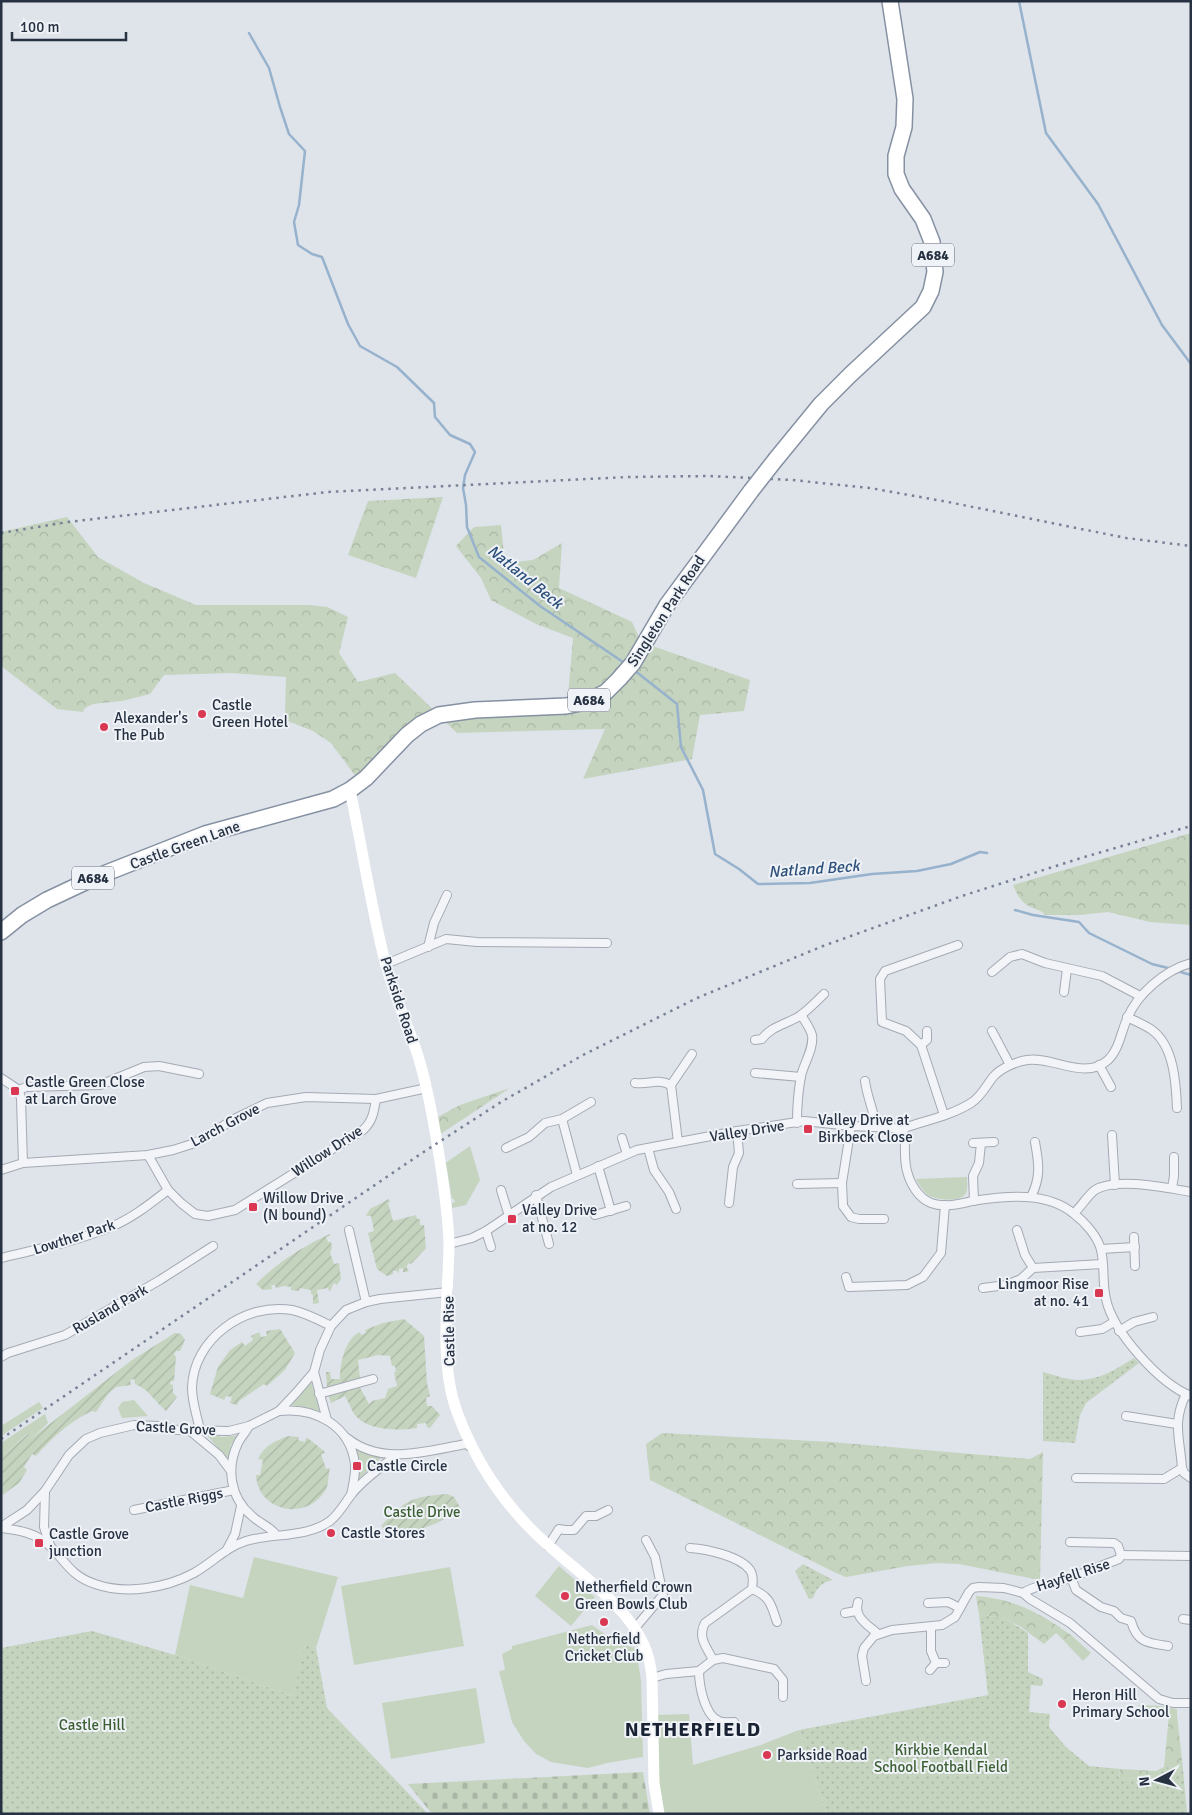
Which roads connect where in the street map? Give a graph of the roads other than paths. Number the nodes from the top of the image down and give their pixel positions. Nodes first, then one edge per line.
1 (890, 1) edge
2 (350, 790) junction
3 (448, 895) dead end
4 (1, 932) edge
5 (607, 943) dead end
6 (958, 945) dead end
7 (428, 947) junction
8 (1191, 963) edge
9 (386, 964) junction
10 (1067, 969) junction
11 (992, 972) dead end
12 (1064, 992) dead end
13 (824, 994) dead end
14 (1140, 996) junction
15 (801, 1015) junction
16 (1127, 1017) junction
17 (927, 1031) dead end
18 (992, 1032) dead end
19 (755, 1040) dead end
20 (921, 1045) junction
21 (692, 1054) dead end
22 (1010, 1065) junction
23 (1099, 1065) junction
24 (755, 1073) dead end
25 (198, 1074) dead end
26 (801, 1077) junction
27 (1, 1078) edge
28 (865, 1081) dead end
29 (635, 1083) dead end
30 (670, 1085) junction
31 (427, 1088) junction
32 (1111, 1088) dead end
33 (19, 1090) junction
34 (376, 1098) junction
35 (1168, 1100) dead end
36 (591, 1102) dead end
37 (944, 1115) junction
38 (562, 1119) junction
39 (797, 1123) junction
40 (850, 1126) junction
41 (876, 1127) junction
42 (737, 1131) junction
43 (901, 1132) junction
44 (1112, 1135) dead end
45 (622, 1138) dead end
46 (678, 1142) junction
47 (994, 1142) dead end
48 (1035, 1142) dead end
49 (506, 1148) dead end
50 (648, 1148) junction
51 (627, 1154) junction
52 (148, 1156) junction
53 (1174, 1156) dead end
54 (23, 1163) junction
55 (598, 1166) junction
56 (1, 1170) edge
57 (577, 1175) junction
58 (842, 1183) junction
59 (797, 1184) dead end
60 (1115, 1185) junction
61 (1172, 1188) junction
62 (168, 1190) junction
63 (501, 1190) dead end
64 (1191, 1192) edge
65 (536, 1196) junction
66 (1031, 1197) junction
67 (974, 1201) junction
68 (729, 1203) dead end
69 (945, 1205) junction
70 (626, 1206) dead end
71 (676, 1209) dead end
72 (446, 1210) joint
73 (611, 1211) junction
74 (1074, 1213) junction
75 (595, 1215) dead end
76 (509, 1216) junction
77 (884, 1219) dead end
78 (349, 1230) dead end
79 (1017, 1230) dead end
80 (486, 1231) junction
81 (1134, 1237) dead end
82 (449, 1244) junction
83 (549, 1244) dead end
84 (212, 1246) dead end
85 (491, 1247) dead end
86 (1135, 1247) junction
87 (1101, 1249) junction
88 (1, 1258) edge
89 (1102, 1264) junction
90 (1135, 1266) dead end
91 (1033, 1268) junction
92 (846, 1277) dead end
93 (983, 1288) dead end
94 (448, 1292) junction
95 (366, 1302) junction
96 (1153, 1317) dead end
97 (1114, 1322) junction
98 (331, 1326) junction
99 (1119, 1331) junction
100 (1080, 1332) dead end
101 (1, 1357) edge
102 (314, 1372) junction
103 (373, 1379) dead end
104 (319, 1394) junction
105 (1188, 1395) edge
106 (279, 1411) junction
107 (1126, 1416) dead end
108 (328, 1420) junction
109 (1177, 1424) junction
110 (249, 1426) junction
111 (189, 1430) junction
112 (200, 1430) junction
113 (346, 1436) junction
114 (473, 1448) junction
115 (396, 1455) junction
116 (1182, 1468) junction
117 (231, 1471) junction
118 (1076, 1478) dead end
119 (1191, 1478) edge
120 (234, 1490) junction
121 (45, 1491) junction
122 (351, 1495) junction
123 (241, 1506) junction
124 (134, 1510) dead end
125 (608, 1510) dead end
126 (1, 1527) edge
127 (276, 1535) junction
128 (646, 1540) dead end
129 (1070, 1542) dead end
130 (50, 1546) junction
131 (548, 1546) junction
132 (690, 1548) dead end
133 (226, 1551) junction
134 (1121, 1555) junction
135 (1191, 1556) edge
136 (1071, 1578) junction
137 (752, 1589) junction
138 (1023, 1593) junction
139 (858, 1602) dead end
140 (928, 1603) dead end
141 (960, 1608) junction
142 (856, 1611) junction
143 (845, 1613) dead end
144 (777, 1622) dead end
145 (931, 1627) junction
146 (635, 1628) junction
147 (878, 1634) junction
148 (1168, 1646) dead end
149 (713, 1660) junction
150 (936, 1663) junction
151 (945, 1663) dead end
152 (930, 1670) dead end
153 (700, 1671) junction
154 (652, 1678) junction
155 (866, 1681) dead end
156 (783, 1697) dead end
157 (1191, 1703) edge
158 (734, 1722) dead end
159 (659, 1814) edge

1 - 2 highway, Singleton Park Road / A684, bridge
2 - 4 highway, Castle Green Lane / A684
2 - 9 street, Parkside Road
3 - 7 street
5 - 7 street
6 - 20 street
7 - 9 street
8 - 14 street
9 - 31 street, Parkside Road
10 - 11 street
10 - 12 street
10 - 14 street
13 - 15 street
14 - 16 street
15 - 19 street
15 - 26 street
16 - 23 street
16 - 35 street
17 - 20 street
18 - 22 street
20 - 37 street
21 - 30 street
22 - 23 street
22 - 37 street
23 - 32 street
24 - 26 street
25 - 33 street
26 - 39 street
27 - 33 street
28 - 41 street
29 - 30 street
30 - 46 street
31 - 34 street, Larch Grove
31 - 72 street, Parkside Road
33 - 54 street
34 - 52 street, Larch Grove
34 - 62 street, Willow Drive
36 - 38 street
37 - 43 street
38 - 49 street
38 - 57 street
39 - 40 street, Valley Drive
39 - 42 street, Valley Drive
40 - 41 street, Valley Drive
40 - 58 street
41 - 43 street, Valley Drive
42 - 46 street, Valley Drive
42 - 68 street
43 - 69 street
44 - 60 street
45 - 51 street
46 - 50 street, Valley Drive
47 - 67 street
48 - 66 street
50 - 51 street, Valley Drive
50 - 71 street
51 - 55 street, Valley Drive
52 - 54 street, Larch Grove
52 - 62 street, Willow Drive
53 - 61 street
54 - 56 street, Larch Grove
55 - 57 street, Valley Drive
55 - 73 street
57 - 65 street, Valley Drive
58 - 59 street
58 - 77 street
60 - 61 street
60 - 74 street
61 - 64 street
62 - 88 street, Lowther Park
63 - 76 street
65 - 76 street, Valley Drive
65 - 83 street
66 - 67 street
66 - 74 street
67 - 69 street
69 - 92 street
70 - 73 street
72 - 82 street, Castle Rise
73 - 75 street
74 - 87 street
76 - 80 street, Valley Drive
78 - 95 street
79 - 91 street
80 - 82 street, Valley Drive
80 - 85 street
81 - 86 street
82 - 94 street, Castle Rise
84 - 101 street, Rusland Park
86 - 87 street
86 - 90 street
87 - 89 street
89 - 91 street
89 - 97 street
91 - 93 street
94 - 95 street, Castle Grove
94 - 114 street, Castle Rise
95 - 98 street, Castle Grove
96 - 99 street
97 - 99 street
97 - 100 street
98 - 102 street, Castle Grove
98 - 112 street
99 - 105 street
102 - 104 street, Castle Grove
102 - 106 street, Castle Grove
103 - 104 street
104 - 108 street
105 - 109 street
106 - 108 street
106 - 110 street, Castle Grove
107 - 109 street
108 - 113 street
109 - 116 street
110 - 112 street, Castle Grove
110 - 117 street
111 - 112 street, Castle Grove
111 - 117 street
111 - 121 street, Castle Grove
113 - 115 street
113 - 122 street
114 - 115 street
114 - 131 street
115 - 122 street
116 - 118 street
116 - 119 street
117 - 120 street
120 - 123 street
120 - 124 street, Castle Riggs
121 - 126 street, Castle Grove
121 - 130 street
122 - 127 street
123 - 127 street
123 - 133 street
125 - 131 street
126 - 130 street
127 - 133 street
128 - 146 street
129 - 134 street, Hayfell Rise
130 - 133 street
131 - 146 street
132 - 137 street
134 - 135 street, Hayfell Rise
134 - 136 street, Hayfell Rise
136 - 138 street, Hayfell Rise
136 - 148 street
137 - 144 street
137 - 149 street
138 - 141 street
138 - 157 street
139 - 142 street
140 - 141 street
141 - 145 street
142 - 143 street
142 - 147 street
145 - 147 street
145 - 150 street
146 - 154 street
147 - 155 street
149 - 153 street
149 - 156 street
150 - 151 street
150 - 152 street
153 - 154 street
153 - 158 street
154 - 159 street

